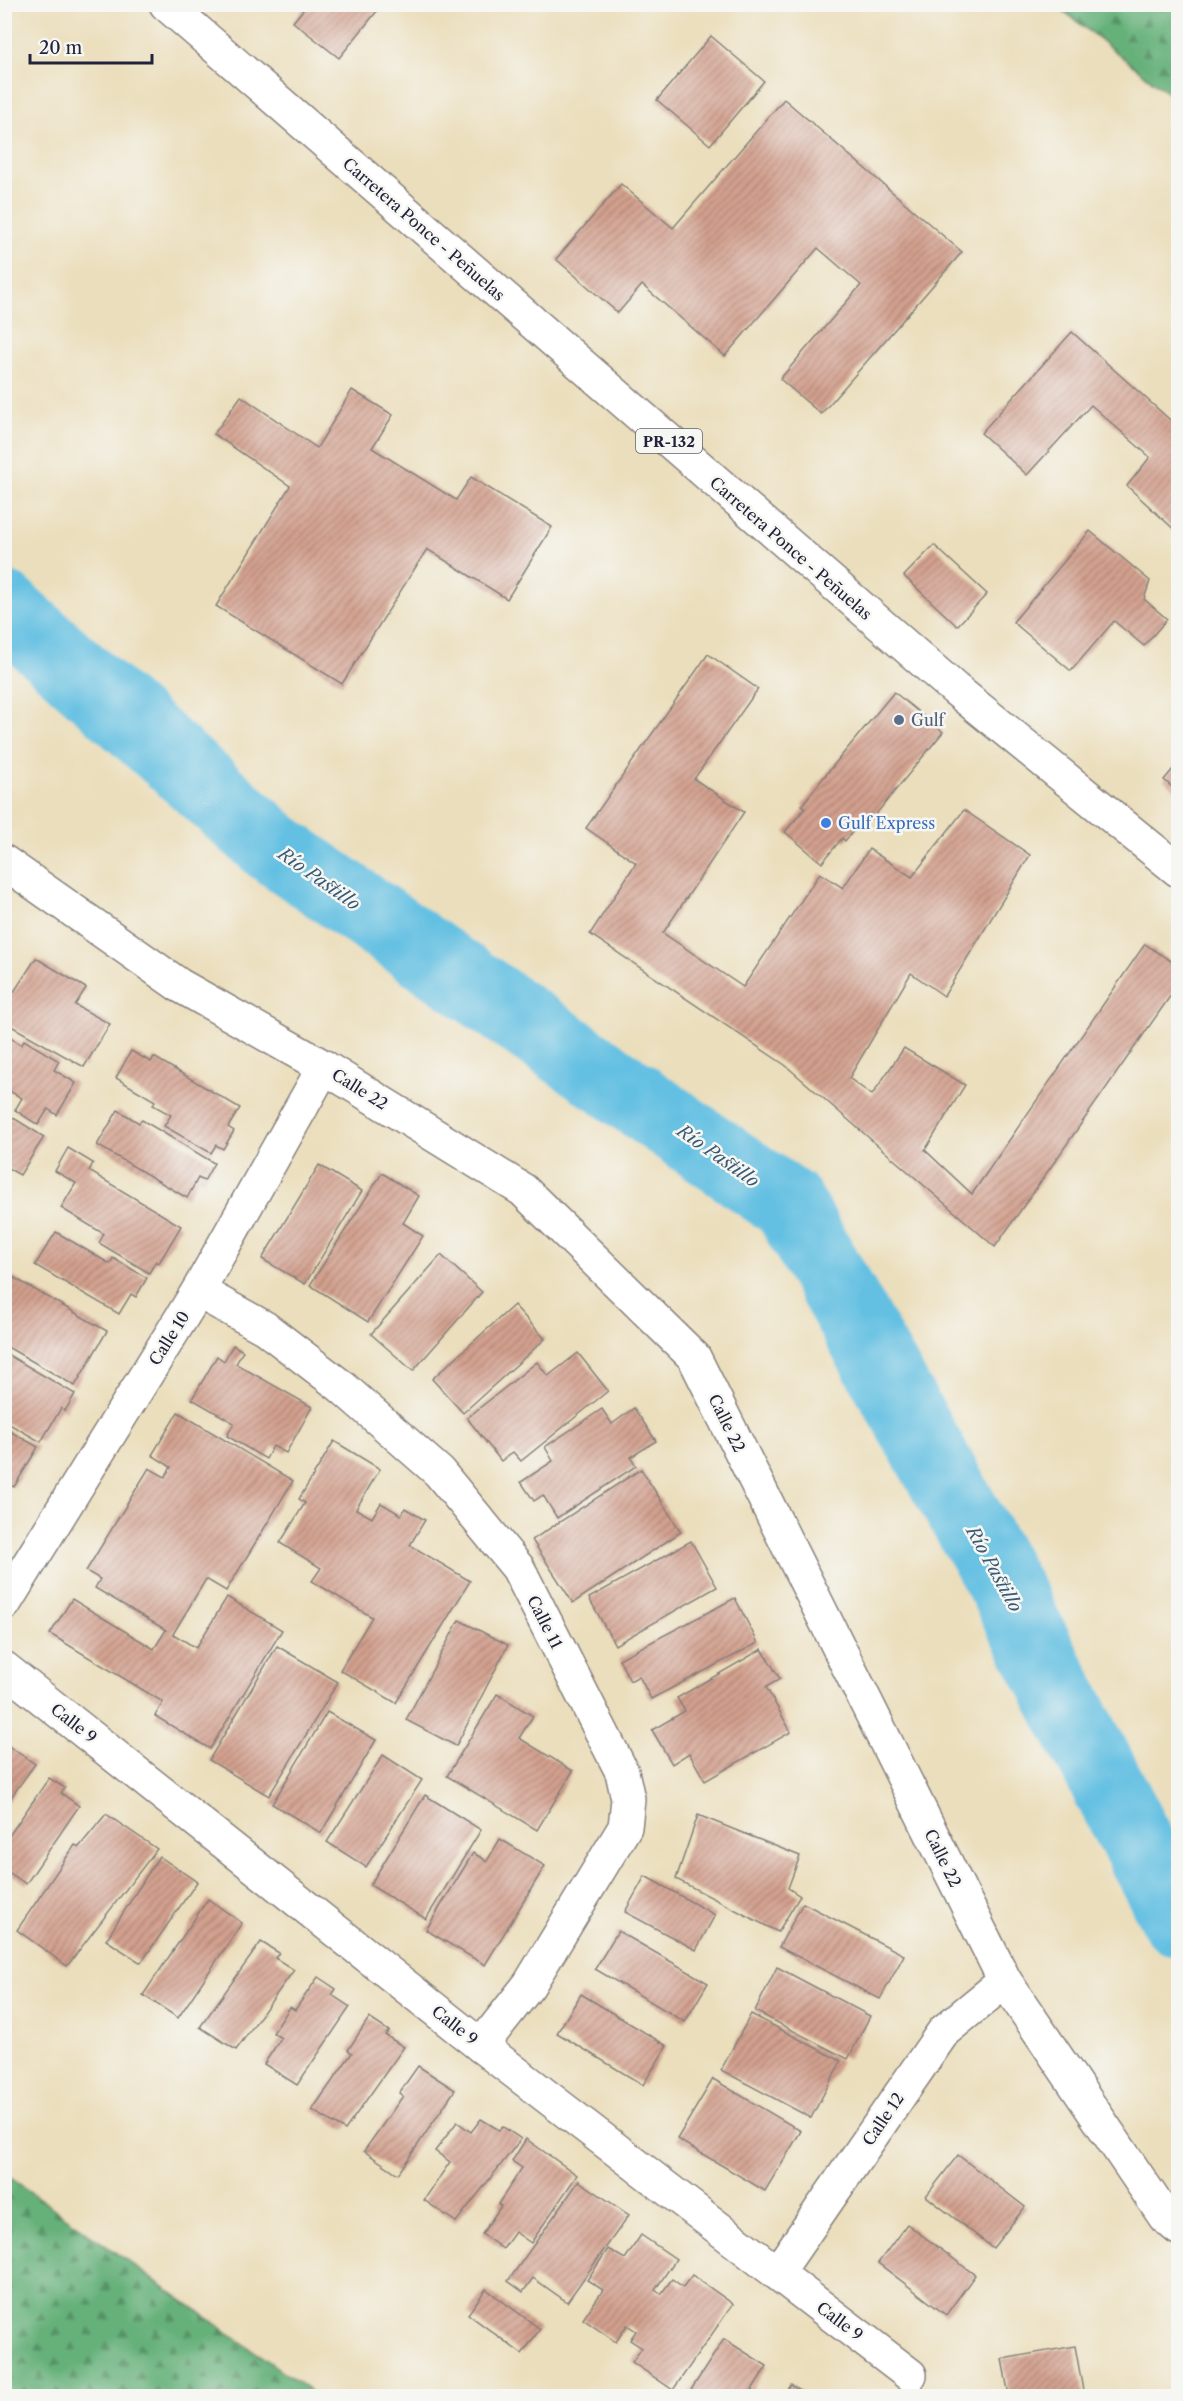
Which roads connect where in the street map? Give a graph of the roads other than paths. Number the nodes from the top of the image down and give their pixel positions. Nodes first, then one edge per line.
1 (171, 6) edge
2 (5, 864) edge
3 (1179, 870) edge
4 (324, 1067) junction
5 (198, 1291) junction
6 (4, 1604) edge
7 (4, 1668) edge
8 (1005, 1981) junction
9 (481, 2046) junction
10 (1179, 2228) edge
11 (777, 2273) junction
12 (910, 2375) dead end

1 - 3 street, Carretera Ponce - Peñuelas / PR-132
2 - 4 street, Calle 22
4 - 5 street, Calle 10
4 - 8 street, Calle 22
5 - 6 street, Calle 10
5 - 9 street, Calle 11
7 - 9 street, Calle 9
8 - 10 street, Calle 22
8 - 11 street, Calle 12
9 - 11 street, Calle 9
11 - 12 street, Calle 9

